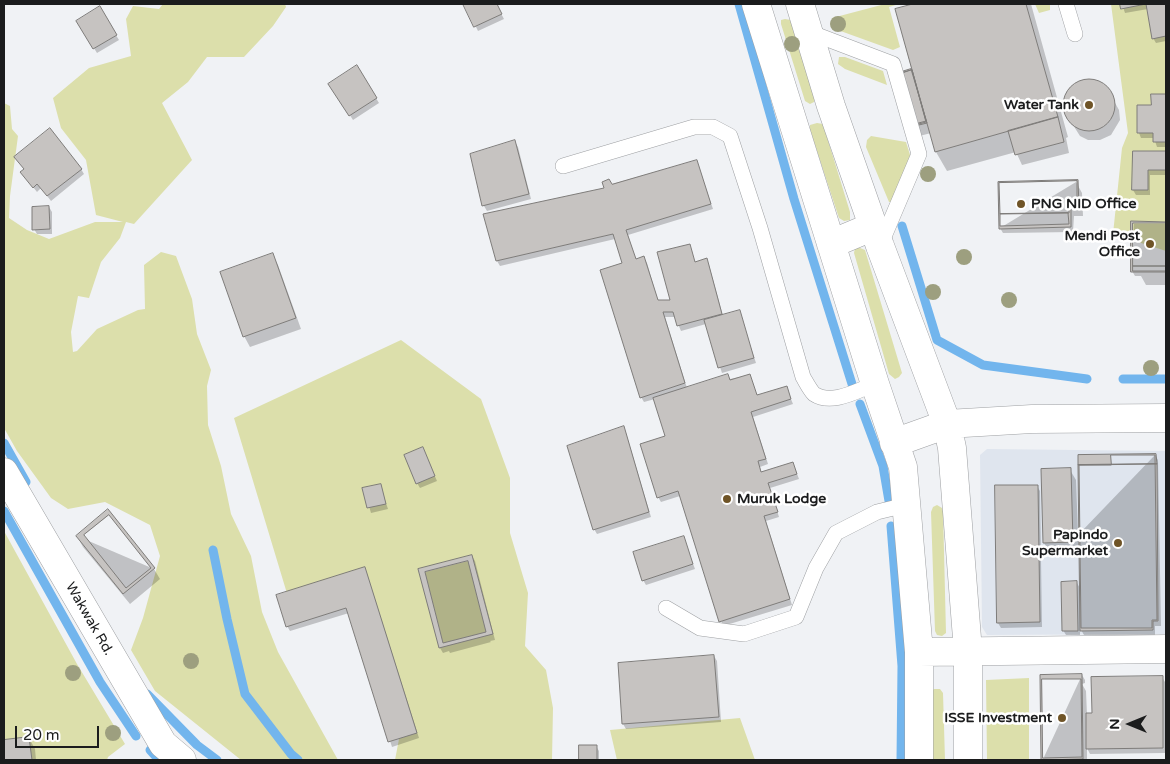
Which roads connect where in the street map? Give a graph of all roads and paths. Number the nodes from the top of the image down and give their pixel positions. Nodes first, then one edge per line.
1 (800, 4) edge
2 (1066, 4) edge
3 (765, 6) edge
4 (809, 32) junction
5 (1075, 34) dead end
6 (831, 106) junction
7 (791, 119) junction
8 (563, 166) dead end
9 (877, 236) junction
10 (831, 244) junction
11 (875, 384) junction
12 (1166, 418) edge
13 (947, 424) junction
14 (894, 443) junction
15 (4, 472) edge
16 (906, 505) junction
17 (666, 608) dead end
18 (1166, 650) edge
19 (968, 651) junction
20 (919, 652) junction
21 (182, 760) edge
22 (919, 760) edge
23 (968, 760) edge

1 - 4 street
2 - 5 lane
3 - 7 street
4 - 6 street
4 - 9 lane
6 - 7 street
6 - 9 street
7 - 10 street
8 - 11 lane
9 - 10 street
9 - 13 street
10 - 11 street
11 - 14 street
12 - 13 street
13 - 14 street
13 - 19 street
14 - 16 street
15 - 21 street, Wakwak Rd.
16 - 17 lane
16 - 20 street
18 - 19 street
19 - 20 street
19 - 23 street
20 - 22 street

